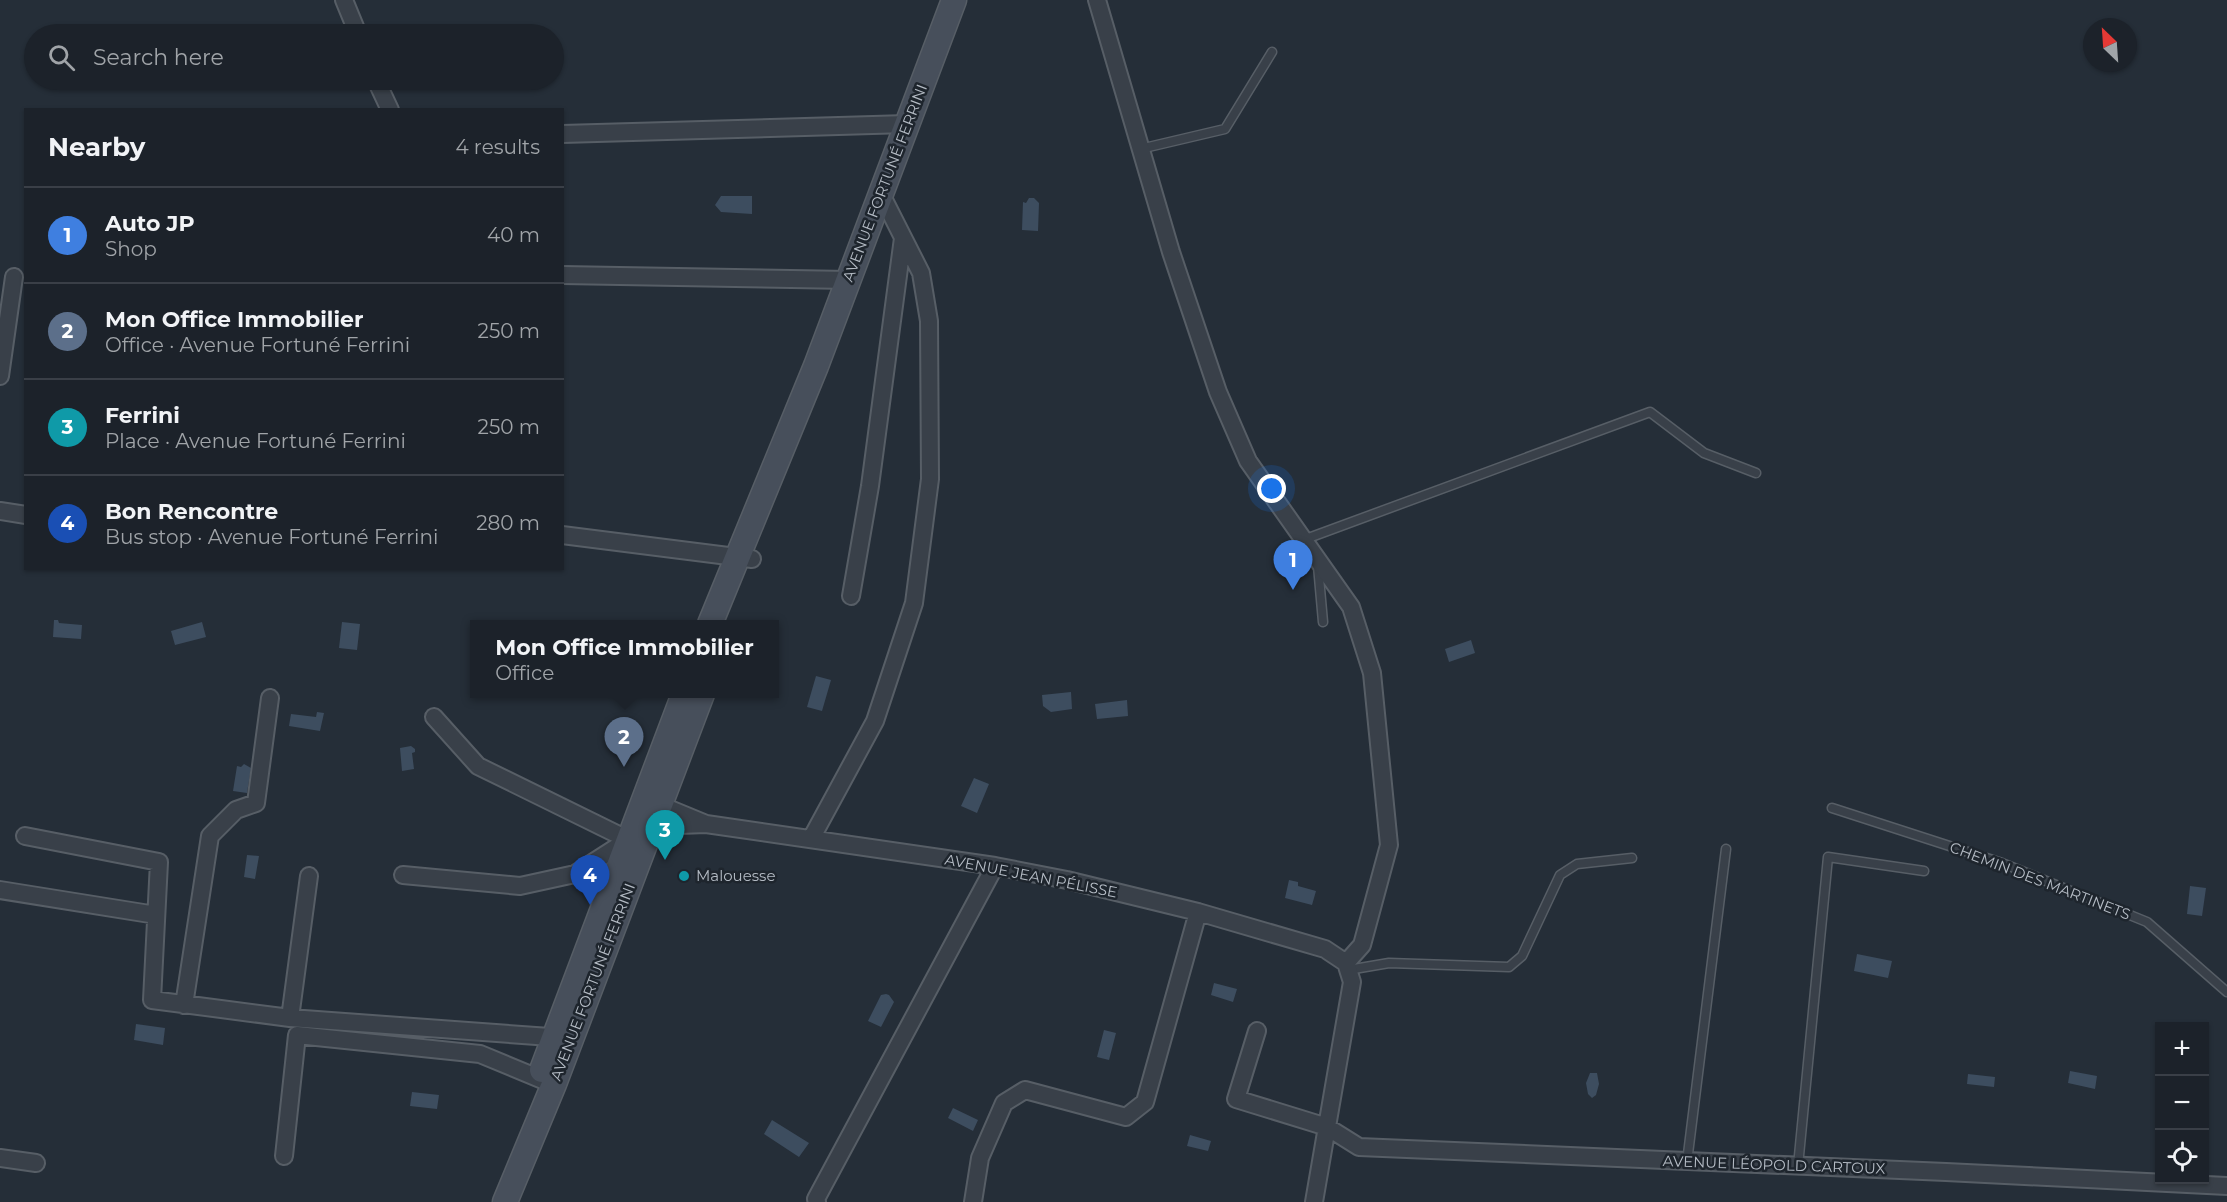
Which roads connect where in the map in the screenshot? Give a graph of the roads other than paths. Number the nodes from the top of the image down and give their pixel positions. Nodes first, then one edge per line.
1 (344, 0) edge
2 (954, 0) edge
3 (1097, 0) edge
4 (354, 24) edge
5 (1272, 52) dead end
6 (381, 90) edge
7 (389, 108) edge
8 (907, 124) junction
9 (564, 134) edge
10 (1140, 149) junction
11 (881, 194) junction
12 (903, 238) junction
13 (564, 275) edge
14 (14, 277) dead end
15 (849, 280) junction
16 (4, 321) edge
17 (0, 376) edge
18 (1756, 473) dead end
19 (0, 511) edge
20 (24, 515) edge
21 (564, 535) edge
22 (1304, 540) junction
23 (744, 558) junction
24 (1317, 559) junction
25 (851, 596) dead end
26 (712, 620) edge
27 (729, 620) edge
28 (1323, 622) dead end
29 (270, 698) dead end
30 (683, 698) edge
31 (700, 698) edge
32 (434, 717) dead end
33 (1832, 808) dead end
34 (651, 814) junction
35 (25, 836) dead end
36 (812, 839) junction
37 (636, 844) junction
38 (1726, 849) dead end
39 (1632, 858) dead end
40 (995, 866) junction
41 (1924, 871) dead end
42 (403, 875) dead end
43 (309, 876) dead end
44 (0, 890) edge
45 (1198, 912) junction
46 (156, 915) junction
47 (1347, 967) junction
48 (2227, 992) edge
49 (184, 1005) junction
50 (290, 1018) junction
51 (1257, 1030) dead end
52 (562, 1038) junction
53 (546, 1081) junction
54 (1327, 1127) junction
55 (284, 1156) dead end
56 (0, 1158) edge
57 (1687, 1161) junction
58 (36, 1163) dead end
59 (1798, 1167) junction
60 (2227, 1186) edge
61 (495, 1202) edge
62 (505, 1202) edge
63 (817, 1202) edge
64 (973, 1202) edge
65 (1314, 1202) edge

1 - 4 street
2 - 8 main road, AVENUE FORTUNÉ FERRINI
3 - 10 street
5 - 10 lane
6 - 7 street
8 - 9 street
8 - 11 main road, AVENUE FORTUNÉ FERRINI
10 - 22 street
11 - 12 street
11 - 15 main road, AVENUE FORTUNÉ FERRINI
12 - 25 street
12 - 36 street
13 - 15 street
14 - 16 street
15 - 23 main road, AVENUE FORTUNÉ FERRINI
16 - 17 street
18 - 22 lane
19 - 20 street
21 - 23 street
22 - 24 street
23 - 26 main road, AVENUE FORTUNÉ FERRINI
23 - 27 main road, AVENUE FORTUNÉ FERRINI
24 - 28 lane
24 - 47 street
29 - 49 street
30 - 34 main road, AVENUE FORTUNÉ FERRINI
31 - 34 main road, AVENUE FORTUNÉ FERRINI
32 - 37 street
33 - 48 lane, CHEMIN DES MARTINETS
34 - 36 street, AVENUE JEAN PÉLISSE
34 - 37 main road, AVENUE FORTUNÉ FERRINI
35 - 46 street
36 - 40 street, AVENUE JEAN PÉLISSE
37 - 42 street
37 - 52 main road, AVENUE FORTUNÉ FERRINI
38 - 57 lane
39 - 47 lane
40 - 45 street, AVENUE JEAN PÉLISSE
40 - 63 street
41 - 59 lane
43 - 50 street
44 - 46 street
45 - 47 street, AVENUE JEAN PÉLISSE
45 - 64 street
46 - 49 street
47 - 54 street
49 - 50 street
50 - 52 street
51 - 54 street, AVENUE LÉOPOLD CARTOUX
52 - 53 main road, AVENUE FORTUNÉ FERRINI
53 - 55 street
53 - 61 main road, AVENUE FORTUNÉ FERRINI
53 - 62 main road, AVENUE FORTUNÉ FERRINI
54 - 57 street, AVENUE LÉOPOLD CARTOUX
54 - 65 street
56 - 58 street
57 - 59 street, AVENUE LÉOPOLD CARTOUX
59 - 60 street, AVENUE LÉOPOLD CARTOUX

